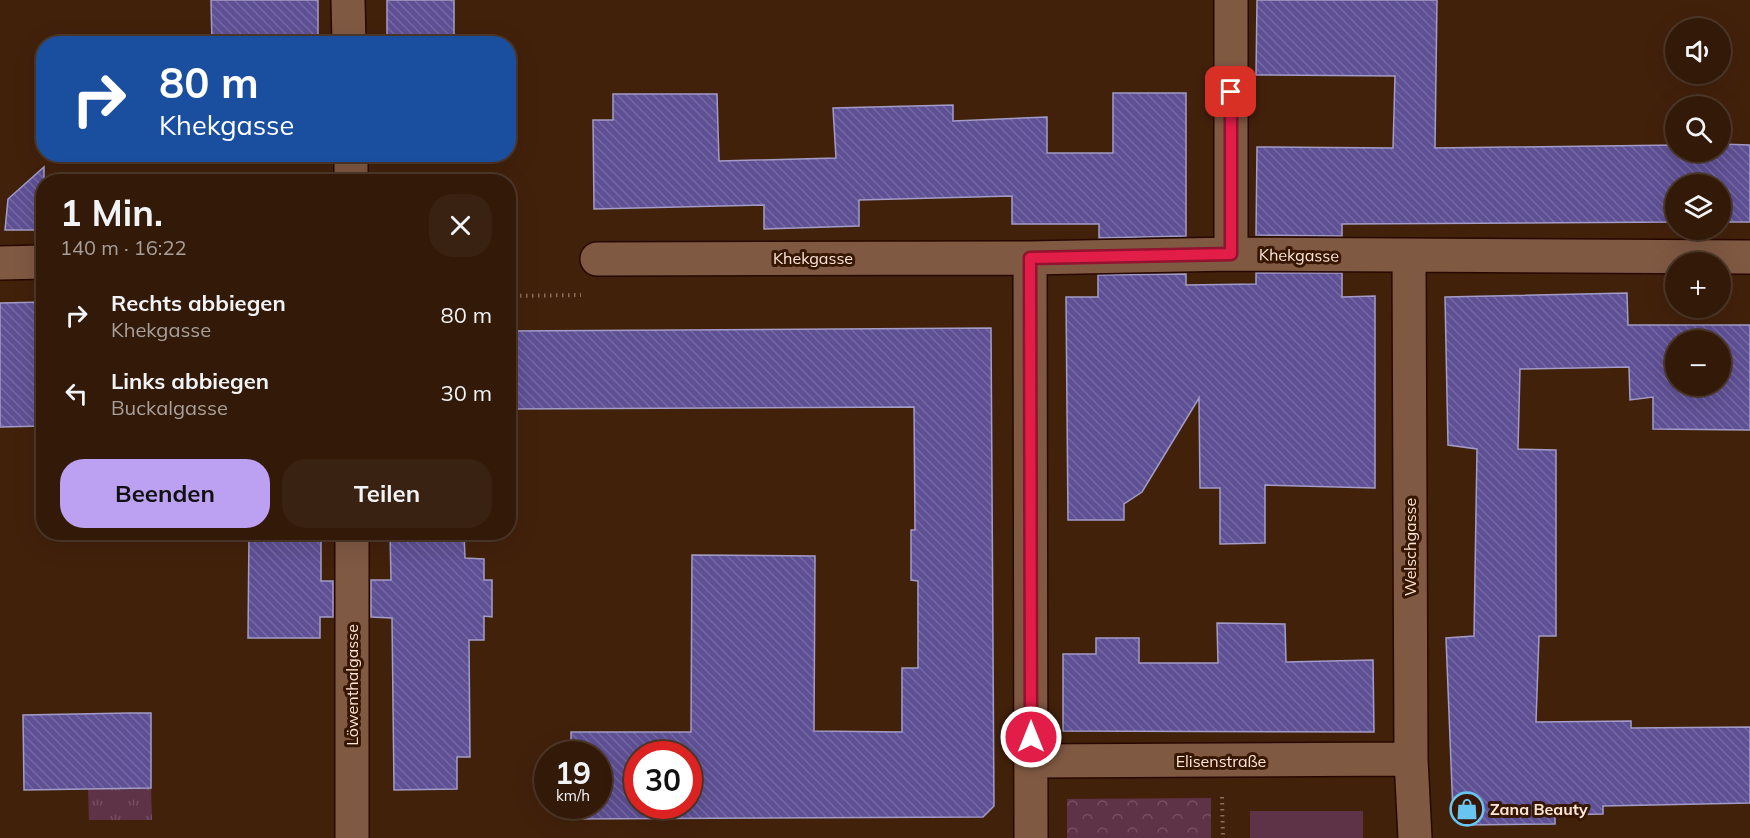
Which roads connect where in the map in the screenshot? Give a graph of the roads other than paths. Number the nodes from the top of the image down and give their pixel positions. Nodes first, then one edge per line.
1 (348, 0) edge
2 (1231, 0) edge
3 (349, 36) edge
4 (1231, 254) junction
5 (1409, 256) junction
6 (1750, 257) edge
7 (597, 258) road end
8 (1030, 258) junction
9 (36, 262) edge
10 (0, 263) edge
11 (352, 540) edge
12 (1411, 759) junction
13 (1031, 761) junction
14 (352, 838) edge
15 (1031, 838) edge
16 (1414, 838) edge

1 - 3 street
2 - 4 street
4 - 5 street, Khekgasse
4 - 8 street, Khekgasse
5 - 6 street, Khekgasse
5 - 12 street, Welschgasse
7 - 8 street, Khekgasse
8 - 13 street
9 - 10 street
11 - 14 street, Löwenthalgasse
12 - 13 street, Elisenstraße
12 - 16 street, Welschgasse
13 - 15 street

